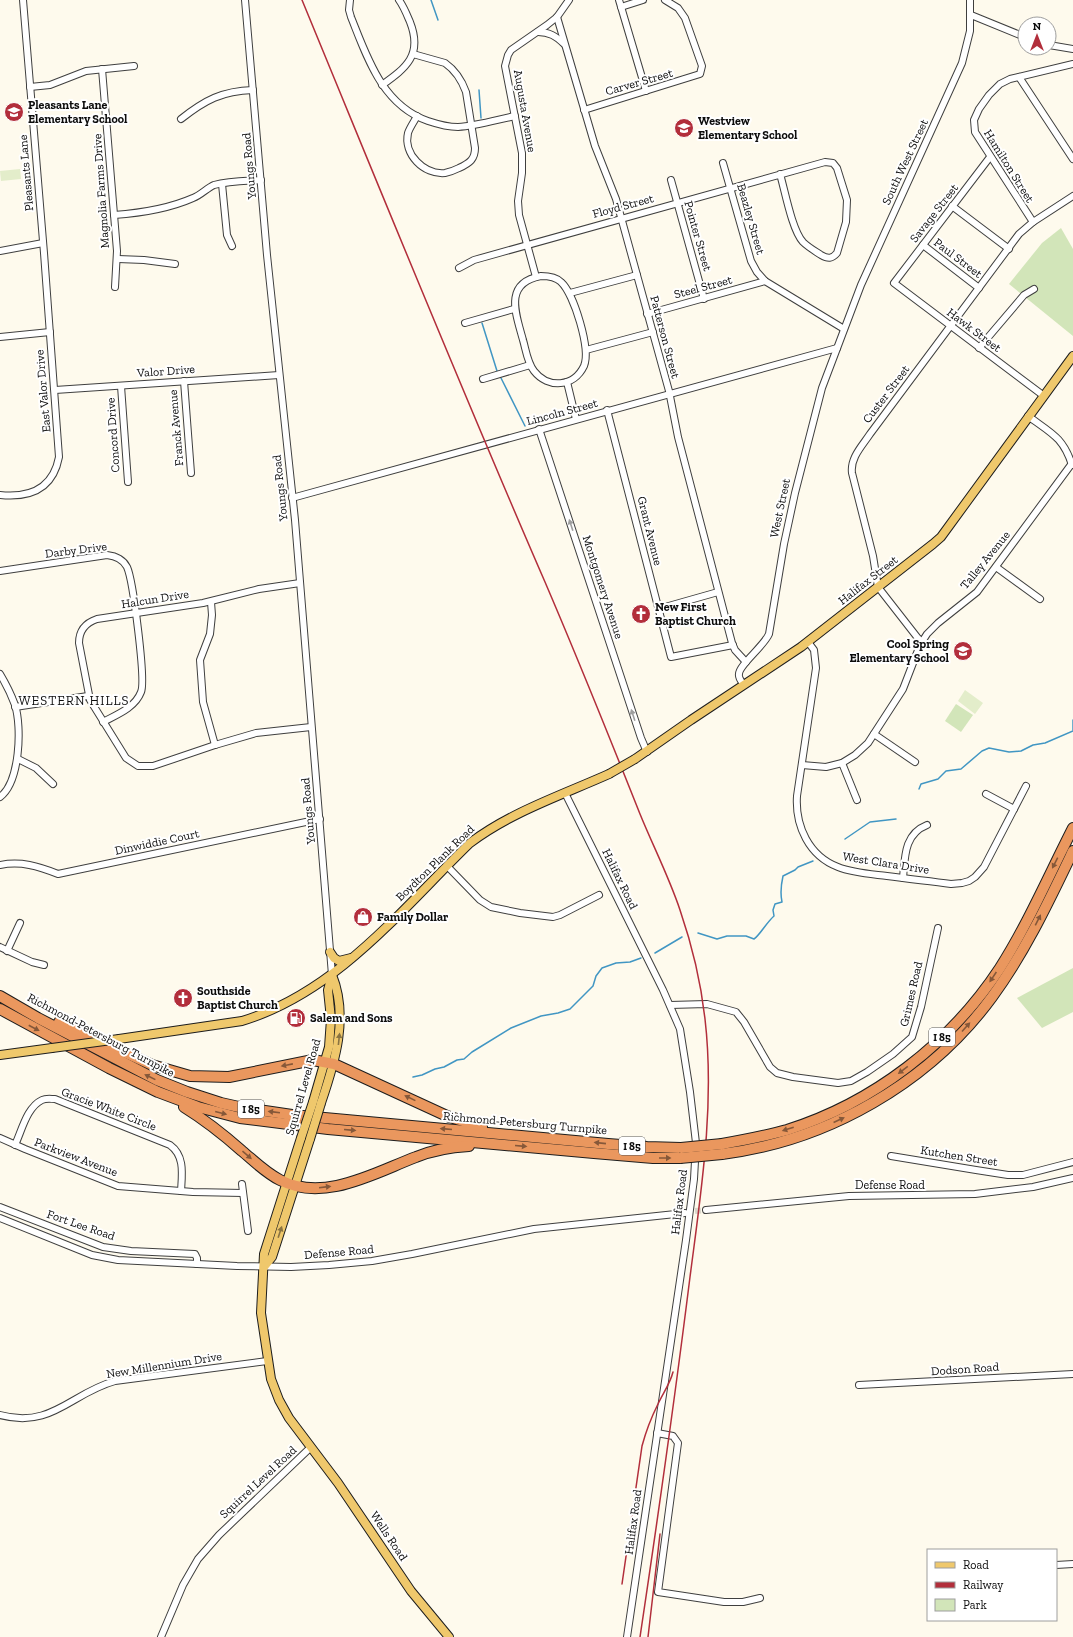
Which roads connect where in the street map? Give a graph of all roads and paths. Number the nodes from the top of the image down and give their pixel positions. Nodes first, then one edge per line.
1 (24, 0) edge
2 (245, 0) edge
3 (350, 0) edge
4 (399, 0) edge
5 (569, 0) edge
6 (643, 0) edge
7 (665, 0) edge
8 (970, 0) edge
9 (620, 3) edge
10 (971, 14) junction
11 (557, 16) junction
12 (538, 32) junction
13 (1017, 34) edge
14 (565, 45) junction
15 (1057, 47) edge
16 (1073, 50) edge
17 (413, 54) junction
18 (1073, 64) edge
19 (134, 66) dead end
20 (102, 69) junction
21 (1019, 77) junction
22 (382, 85) junction
23 (30, 87) junction
24 (253, 90) junction
25 (646, 91) junction
26 (584, 110) junction
27 (417, 116) junction
28 (515, 116) junction
29 (181, 119) dead end
30 (471, 125) junction
31 (990, 157) junction
32 (1073, 159) edge
33 (723, 163) dead end
34 (780, 174) junction
35 (261, 180) junction
36 (671, 180) dead end
37 (222, 184) junction
38 (730, 188) junction
39 (1073, 196) edge
40 (677, 203) junction
41 (952, 206) junction
42 (114, 215) junction
43 (621, 219) junction
44 (1032, 222) junction
45 (43, 243) junction
46 (527, 245) junction
47 (923, 245) junction
48 (232, 246) dead end
49 (1009, 248) junction
50 (0, 251) edge
51 (118, 260) junction
52 (175, 264) dead end
53 (459, 268) dead end
54 (46, 272) joint
55 (637, 275) junction
56 (536, 277) junction
57 (765, 281) junction
58 (894, 282) joint
59 (115, 287) dead end
60 (979, 288) junction
61 (1034, 289) dead end
62 (570, 294) junction
63 (704, 299) junction
64 (514, 309) junction
65 (647, 314) junction
66 (465, 323) dead end
67 (950, 326) junction
68 (844, 329) junction
69 (50, 332) junction
70 (653, 332) junction
71 (0, 337) edge
72 (837, 348) junction
73 (979, 348) junction
74 (586, 350) junction
75 (1073, 356) edge
76 (530, 365) junction
77 (280, 375) junction
78 (483, 379) dead end
79 (184, 381) junction
80 (567, 382) junction
81 (121, 386) junction
82 (54, 390) junction
83 (669, 393) junction
84 (1044, 396) junction
85 (607, 410) junction
86 (1028, 416) junction
87 (576, 419) junction
88 (539, 429) junction
89 (1073, 464) edge
90 (191, 473) dead end
91 (128, 482) dead end
92 (0, 494) edge
93 (292, 498) junction
94 (996, 567) junction
95 (0, 571) edge
96 (300, 583) junction
97 (878, 587) junction
98 (718, 592) junction
99 (1040, 599) dead end
100 (211, 602) junction
101 (658, 609) junction
102 (135, 613) junction
103 (808, 642) junction
104 (922, 642) junction
105 (732, 645) junction
106 (746, 662) junction
107 (0, 674) edge
108 (744, 685) junction
109 (88, 696) junction
110 (15, 707) junction
111 (103, 722) junction
112 (311, 727) junction
113 (874, 734) junction
114 (216, 744) junction
115 (647, 752) junction
116 (18, 759) junction
117 (915, 762) dead end
118 (842, 763) junction
119 (802, 765) junction
120 (623, 766) joint
121 (53, 784) dead end
122 (1026, 786) dead end
123 (565, 793) junction
124 (986, 794) dead end
125 (0, 797) edge
126 (857, 800) dead end
127 (1014, 809) junction
128 (320, 819) junction
129 (927, 824) dead end
130 (1073, 828) edge
131 (1073, 851) edge
132 (0, 865) edge
133 (447, 866) junction
134 (903, 878) junction
135 (599, 895) dead end
136 (20, 923) dead end
137 (938, 928) dead end
138 (0, 947) edge
139 (7, 951) junction
140 (330, 952) junction
141 (353, 957) junction
142 (44, 965) dead end
143 (332, 975) junction
144 (1, 996) edge
145 (670, 1005) junction
146 (0, 1009) edge
147 (0, 1055) edge
148 (330, 1062) junction
149 (158, 1092) junction
150 (526, 1136) junction
151 (0, 1138) edge
152 (497, 1144) junction
153 (16, 1145) junction
154 (722, 1149) junction
155 (891, 1156) dead end
156 (1073, 1162) edge
157 (1023, 1175) junction
158 (1073, 1178) edge
159 (242, 1184) dead end
160 (291, 1185) junction
161 (1025, 1188) junction
162 (181, 1191) junction
163 (243, 1193) junction
164 (0, 1207) edge
165 (706, 1210) tunnel mouth
166 (685, 1212) tunnel mouth
167 (0, 1218) edge
168 (248, 1231) dead end
169 (197, 1264) junction
170 (264, 1267) junction
171 (267, 1361) junction
172 (1073, 1374) edge
173 (858, 1385) dead end
174 (0, 1416) edge
175 (657, 1432) junction
176 (311, 1447) junction
177 (1073, 1564) edge
178 (1057, 1565) edge
179 (760, 1598) dead end
180 (160, 1637) edge
181 (449, 1637) edge
182 (628, 1637) edge

1 - 23 street, Pleasants Lane
2 - 24 street, Youngs Road
3 - 22 street
4 - 17 street
5 - 11 street, Augusta Avenue
6 - 9 street
7 - 25 street, Carver Street
8 - 10 street, South West Street
9 - 25 street
10 - 13 street
10 - 68 street, South West Street
11 - 12 street, Augusta Avenue
11 - 14 street, Patterson Street
12 - 14 street
12 - 28 street, Augusta Avenue
14 - 26 street, Patterson Street
15 - 16 street
17 - 22 street
17 - 30 street
18 - 21 street, Hamilton Street
19 - 20 street
20 - 23 street
20 - 42 street, Magnolia Farms Drive
21 - 31 street, Hamilton Street
21 - 32 street
22 - 27 street
23 - 45 street, Pleasants Lane
24 - 29 street
24 - 35 street, Youngs Road
25 - 26 street, Carver Street
26 - 43 street, Patterson Street
27 - 30 street
27 - 30 street
28 - 30 street
28 - 46 street, Augusta Avenue
31 - 41 street, Savage Street
31 - 44 street, Hamilton Street
33 - 38 street, Beazley Street
34 - 34 street, Floyd Street
34 - 38 street, Floyd Street
35 - 37 street
35 - 77 street, Youngs Road
36 - 40 street, Pointer Street
37 - 42 street
37 - 48 street
38 - 40 street, Floyd Street
38 - 57 street, Beazley Street
39 - 44 street, Custer Street
40 - 43 street, Floyd Street
40 - 63 street, Pointer Street
41 - 47 street, Savage Street
41 - 49 street
42 - 51 street, Magnolia Farms Drive
43 - 46 street, Floyd Street
43 - 55 street, Patterson Street
44 - 49 street, Custer Street
45 - 50 street
45 - 54 street, Pleasants Lane
46 - 53 street, Floyd Street
46 - 56 street, Augusta Avenue
47 - 58 street, Savage Street
47 - 60 street, Paul Street
49 - 60 street, Custer Street
51 - 52 street
51 - 59 street, Magnolia Farms Drive
54 - 69 street, East Valor Drive
55 - 62 street
55 - 65 street, Patterson Street
56 - 62 street
56 - 64 street
57 - 63 street, Steel Street
57 - 68 street, Beazley Street
58 - 67 street, Hawk Street
60 - 67 street, Custer Street
61 - 73 street
62 - 74 street
63 - 65 street, Steel Street
64 - 66 street
64 - 76 street
65 - 70 street, Patterson Street
67 - 73 street, Hawk Street
67 - 97 street, Custer Street
68 - 72 street, West Street
69 - 71 street
69 - 82 street, East Valor Drive
70 - 74 street
70 - 83 street, Patterson Street
72 - 83 street, Lincoln Street
72 - 106 street, West Street
73 - 84 street, Hawk Street
74 - 80 street
75 - 84 main road, Halifax Street
76 - 78 street
76 - 80 street
77 - 79 street, Valor Drive
77 - 93 street, Youngs Road
79 - 81 street, Valor Drive
79 - 90 street, Franck Avenue
80 - 87 street
81 - 82 street, Valor Drive
81 - 91 street, Concord Drive
82 - 92 street, East Valor Drive
83 - 85 street, Lincoln Street
83 - 98 street, Patterson Street
84 - 86 main road, Halifax Street
85 - 87 street, Lincoln Street
85 - 101 street, Grant Avenue
86 - 89 street
86 - 97 main road, Halifax Street
87 - 88 street, Lincoln Street
88 - 93 street, Lincoln Street
115 -> 88 street, Montgomery Avenue
89 - 94 street, Talley Avenue
93 - 96 street, Youngs Road
94 - 99 street
94 - 104 street, Talley Avenue
95 - 102 street, Darby Drive
96 - 100 street, Halcun Drive
96 - 112 street, Youngs Road
97 - 103 main road, Halifax Street
97 - 104 street, Custer Street
98 - 101 street
98 - 105 street, Patterson Street
100 - 102 street, Halcun Drive
100 - 114 street
101 - 105 street, Grant Avenue
102 - 109 street, Halcun Drive
102 - 111 street
103 - 108 main road, Halifax Street
103 - 119 street, West Clara Drive
104 - 113 street, Talley Avenue
105 - 106 street, Patterson Street
106 - 108 street, West Street
107 - 110 street
108 - 115 main road, Halifax Street
109 - 110 street
109 - 111 street, Halcun Drive
110 - 116 street
111 - 114 street, Halcun Drive
112 - 114 street, Halcun Drive
112 - 128 street, Youngs Road
113 - 117 street
113 - 118 street, Talley Avenue
115 - 120 main road, Halifax Street, bridge
116 - 121 street
116 - 125 street
118 - 119 street
118 - 126 street
119 - 134 street, West Clara Drive
120 - 123 main road, Boydton Plank Road, bridge
122 - 127 street, West Clara Drive
123 - 133 main road, Boydton Plank Road
123 - 145 street, Halifax Road
124 - 127 street
127 - 134 street, West Clara Drive
128 - 132 street, Dinwiddie Court
128 - 140 street, Youngs Road
129 - 134 street
130 -> 154 highway, Richmond-Petersburg Turnpike / I 85
154 -> 131 highway, Richmond-Petersburg Turnpike / I 85
133 - 135 street
133 - 141 main road, Boydton Plank Road
136 - 139 street
137 - 145 street, Grimes Road
138 - 139 street
139 - 142 street
140 - 141 main road
140 - 143 street, Youngs Road
141 - 143 main road, Boydton Plank Road
143 - 147 main road, Boydton Plank Road, bridge
143 - 148 main road, Squirrel Level Road
148 -> 144 highway
150 -> 144 highway, Richmond-Petersburg Turnpike / I 85
145 - 175 street, Halifax Road
146 -> 149 highway, Richmond-Petersburg Turnpike / I 85
150 -> 148 highway
148 - 160 main road, Squirrel Level Road, bridge
148 - 160 main road, Squirrel Level Road, bridge
149 -> 152 highway, Richmond-Petersburg Turnpike / I 85
149 -> 160 highway
154 -> 150 highway, Richmond-Petersburg Turnpike / I 85, bridge
151 - 153 street, Parkview Avenue
152 -> 154 highway, Richmond-Petersburg Turnpike / I 85, bridge
160 -> 152 highway
153 - 162 street, Parkview Avenue
153 - 162 street, Gracie White Circle
155 - 157 street, Kutchen Street
156 - 157 street, Kutchen Street
157 - 161 street
158 - 161 street, Defense Road
159 - 163 street
160 - 170 main road, Squirrel Level Road
161 - 165 street, Defense Road
162 - 163 street, Parkview Avenue
163 - 168 street
164 - 169 street, Fort Lee Road
166 - 170 street, Defense Road
167 - 169 street, Defense Road
169 - 170 street, Defense Road
170 - 171 main road, Squirrel Level Road
171 - 174 street, New Millennium Drive
171 - 176 main road, Squirrel Level Road
172 - 173 street, Dodson Road
175 - 179 street
175 - 182 street, Halifax Road
176 - 180 street, Squirrel Level Road
176 - 181 main road, Wells Road
177 - 178 street

